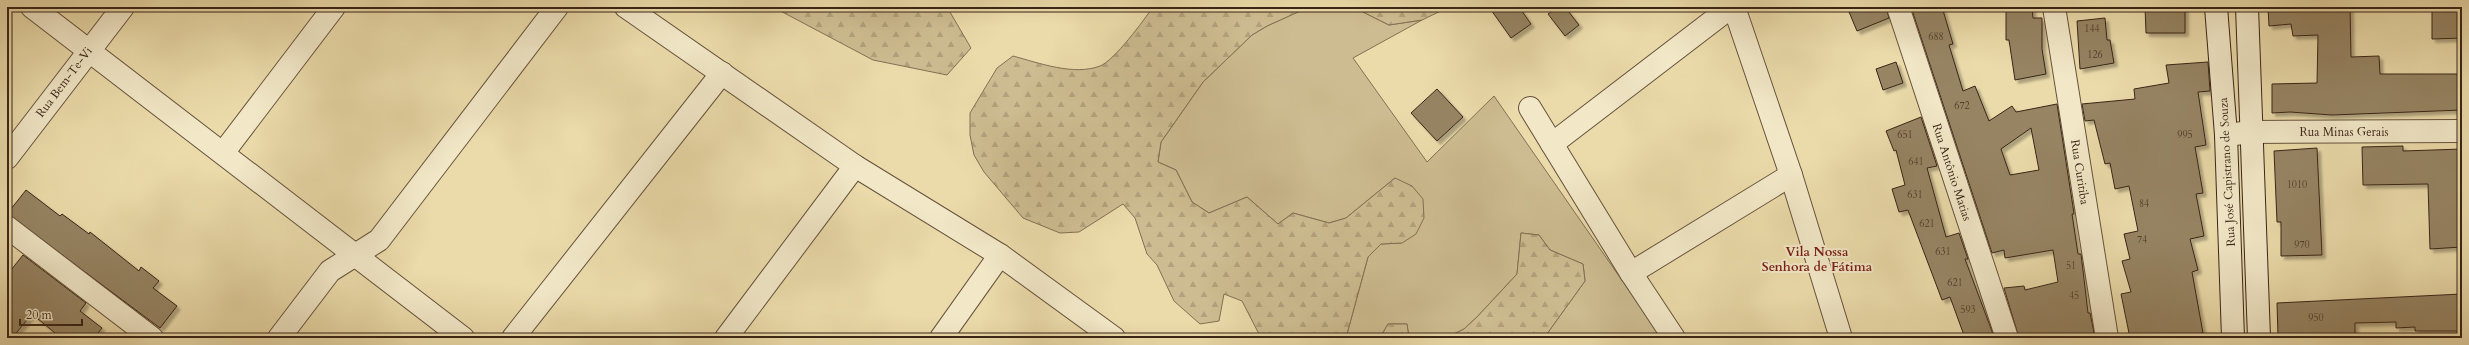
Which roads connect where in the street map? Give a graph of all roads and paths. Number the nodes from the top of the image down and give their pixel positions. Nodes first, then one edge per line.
1 (32, 7) edge
2 (123, 7) edge
3 (334, 7) edge
4 (557, 7) edge
5 (626, 7) edge
6 (1731, 7) edge
7 (1734, 7) edge
8 (1898, 7) edge
9 (2054, 7) edge
10 (2216, 7) edge
11 (2247, 7) edge
12 (87, 51) junction
13 (722, 73) junction
14 (1530, 108) dead end
15 (2462, 131) edge
16 (2251, 132) junction
17 (2226, 135) junction
18 (1552, 144) junction
19 (223, 153) junction
20 (7, 158) edge
21 (855, 166) junction
22 (1791, 175) junction
23 (7, 227) edge
24 (1000, 255) junction
25 (353, 256) junction
26 (1631, 273) junction
27 (1834, 334) edge
28 (152, 338) edge
29 (279, 338) edge
30 (463, 338) edge
31 (513, 338) edge
32 (726, 338) edge
33 (941, 338) edge
34 (1114, 338) edge
35 (1674, 338) edge
36 (2007, 338) edge
37 (2106, 338) edge
38 (2233, 338) edge
39 (2259, 338) edge

1 - 12 street
2 - 12 street, Rua Bem-Te-Vi
3 - 19 street
4 - 25 street
5 - 13 street
6 - 18 street
7 - 22 street
8 - 36 street, Rua Antônio Matias
9 - 37 street, Rua Curitiba
10 - 17 street, Rua José Capistrano de Souza
11 - 16 street, Rua José Capistrano de Souza
12 - 19 street
12 - 20 street, Rua Bem-Te-Vi
13 - 21 street
13 - 31 street
14 - 18 street
15 - 16 street, Rua Minas Gerais
16 - 17 street, Rua Minas Gerais
16 - 39 street, Rua José Capistrano de Souza
17 - 38 street, Rua José Capistrano de Souza
18 - 26 street
19 - 25 street
21 - 24 street
21 - 32 street
22 - 26 street
22 - 27 street
23 - 28 street
24 - 33 street
24 - 34 street
25 - 29 street
25 - 30 street
26 - 35 street

